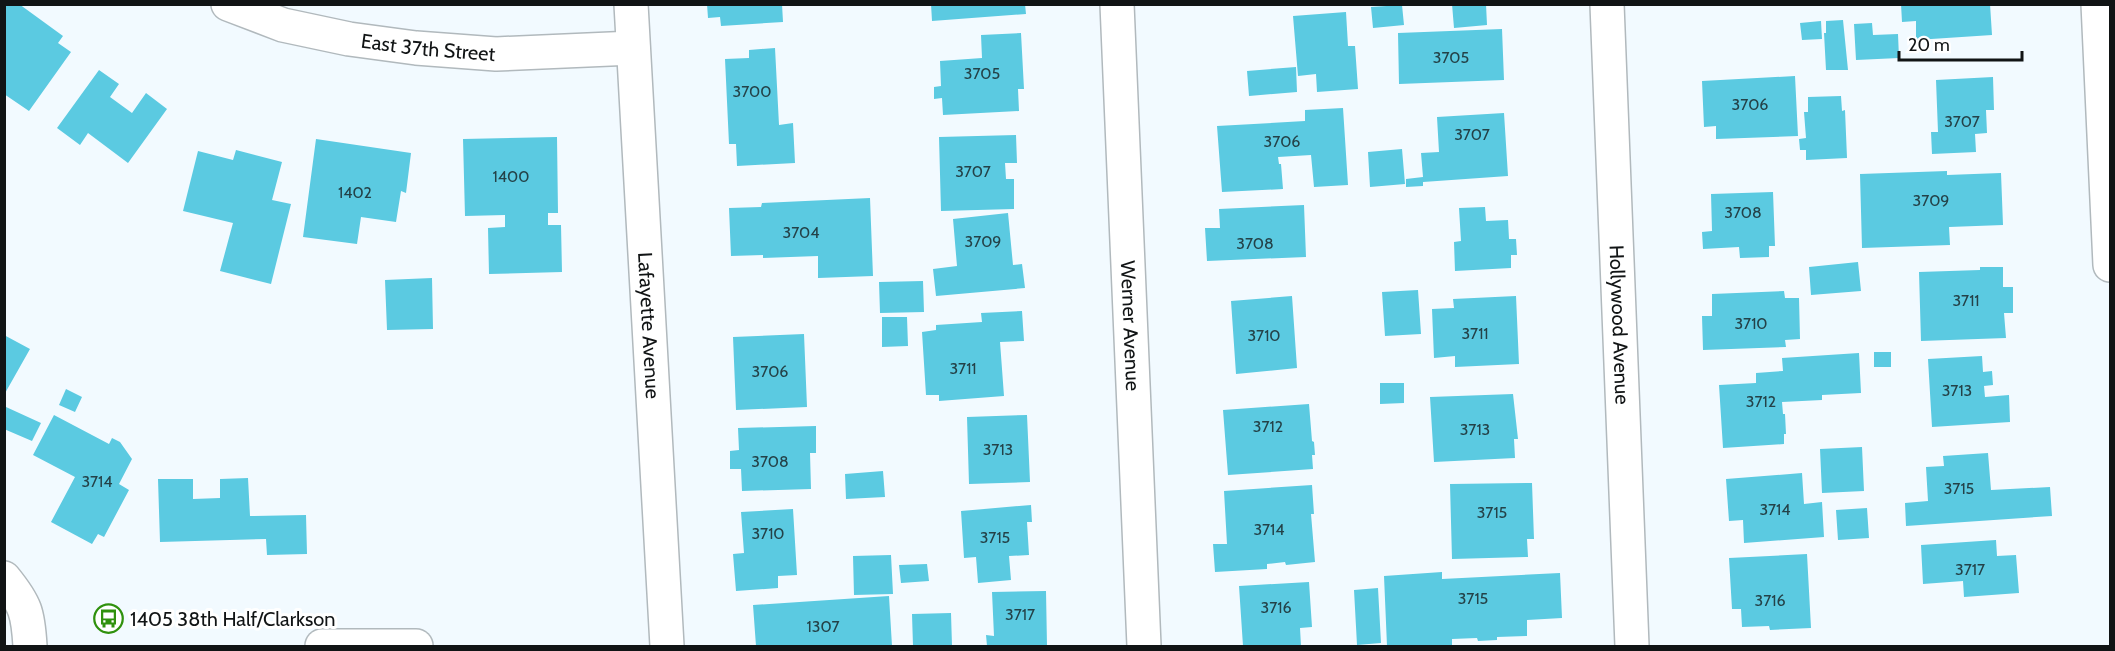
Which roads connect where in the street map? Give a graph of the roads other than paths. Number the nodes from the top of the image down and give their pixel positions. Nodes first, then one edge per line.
1 (228, 4) edge
2 (631, 4) edge
3 (1117, 4) edge
4 (1607, 4) edge
5 (2098, 4) edge
6 (633, 48) junction
7 (2110, 265) edge
8 (4, 578) edge
9 (30, 646) edge
10 (322, 646) edge
11 (416, 646) edge
12 (667, 646) edge
13 (1144, 646) edge
14 (1632, 646) edge

1 - 6 street, East 37th Street
2 - 6 street, Lafayette Avenue
3 - 13 street, Werner Avenue
4 - 14 street, Hollywood Avenue
5 - 7 street
6 - 12 street, Lafayette Avenue
8 - 9 street
10 - 11 street

